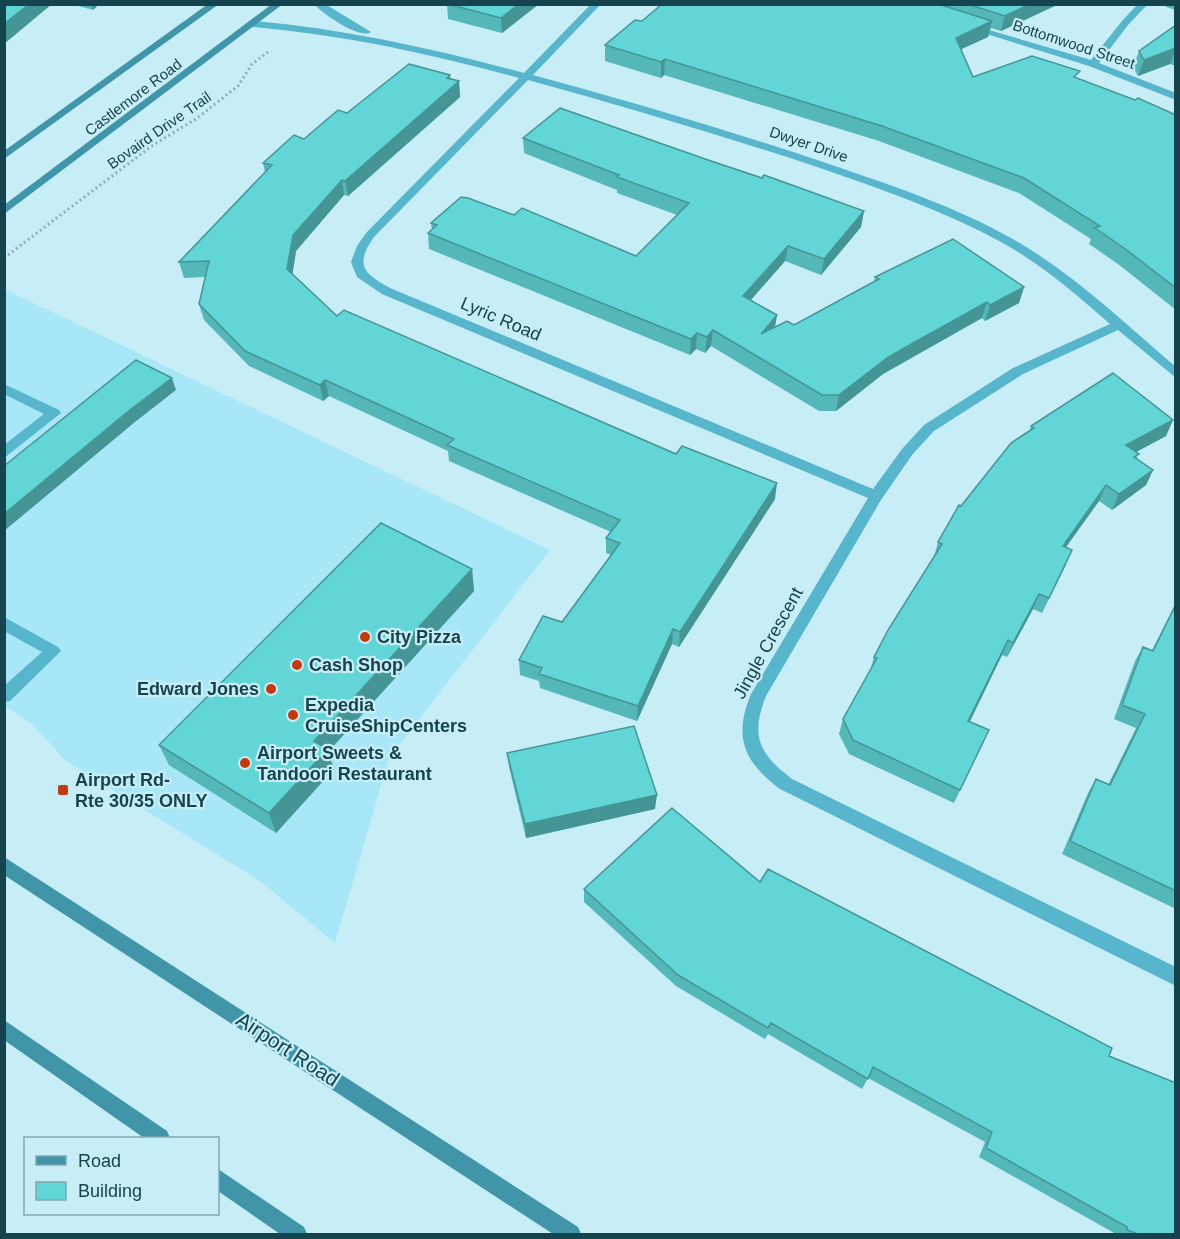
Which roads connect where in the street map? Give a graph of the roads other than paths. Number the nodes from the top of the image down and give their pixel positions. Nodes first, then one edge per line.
1 (215, 4) edge
2 (279, 4) edge
3 (318, 4) edge
4 (597, 4) edge
5 (1144, 4) edge
6 (253, 24) junction
7 (958, 24) edge
8 (386, 40) junction
9 (1093, 64) junction
10 (527, 77) junction
11 (1176, 96) edge
12 (4, 156) edge
13 (4, 212) edge
14 (1118, 325) junction
15 (1176, 374) edge
16 (4, 388) edge
17 (4, 453) edge
18 (876, 496) junction
19 (4, 623) edge
20 (4, 696) edge
21 (4, 865) edge
22 (1176, 977) edge
23 (4, 1029) edge
24 (159, 1137) edge
25 (219, 1180) edge
26 (297, 1234) edge
27 (571, 1234) edge

1 - 12 main road, Castlemore Road
2 - 6 main road, Castlemore Road
3 - 8 street, Dwyer Drive
4 - 10 street
5 - 9 street
6 - 8 street, Dwyer Drive
6 - 13 main road, Castlemore Road
7 - 9 street, Bottomwood Street
8 - 10 street, Dwyer Drive
9 - 11 street, Bottomwood Street
10 - 14 street, Dwyer Drive
10 - 18 street, Lyric Road
14 - 15 street, Dwyer Drive
14 - 18 street, Jingle Crescent
16 - 17 street
18 - 22 street, Jingle Crescent
19 - 20 street
21 - 27 main road, Airport Road
23 - 24 main road
25 - 26 main road

